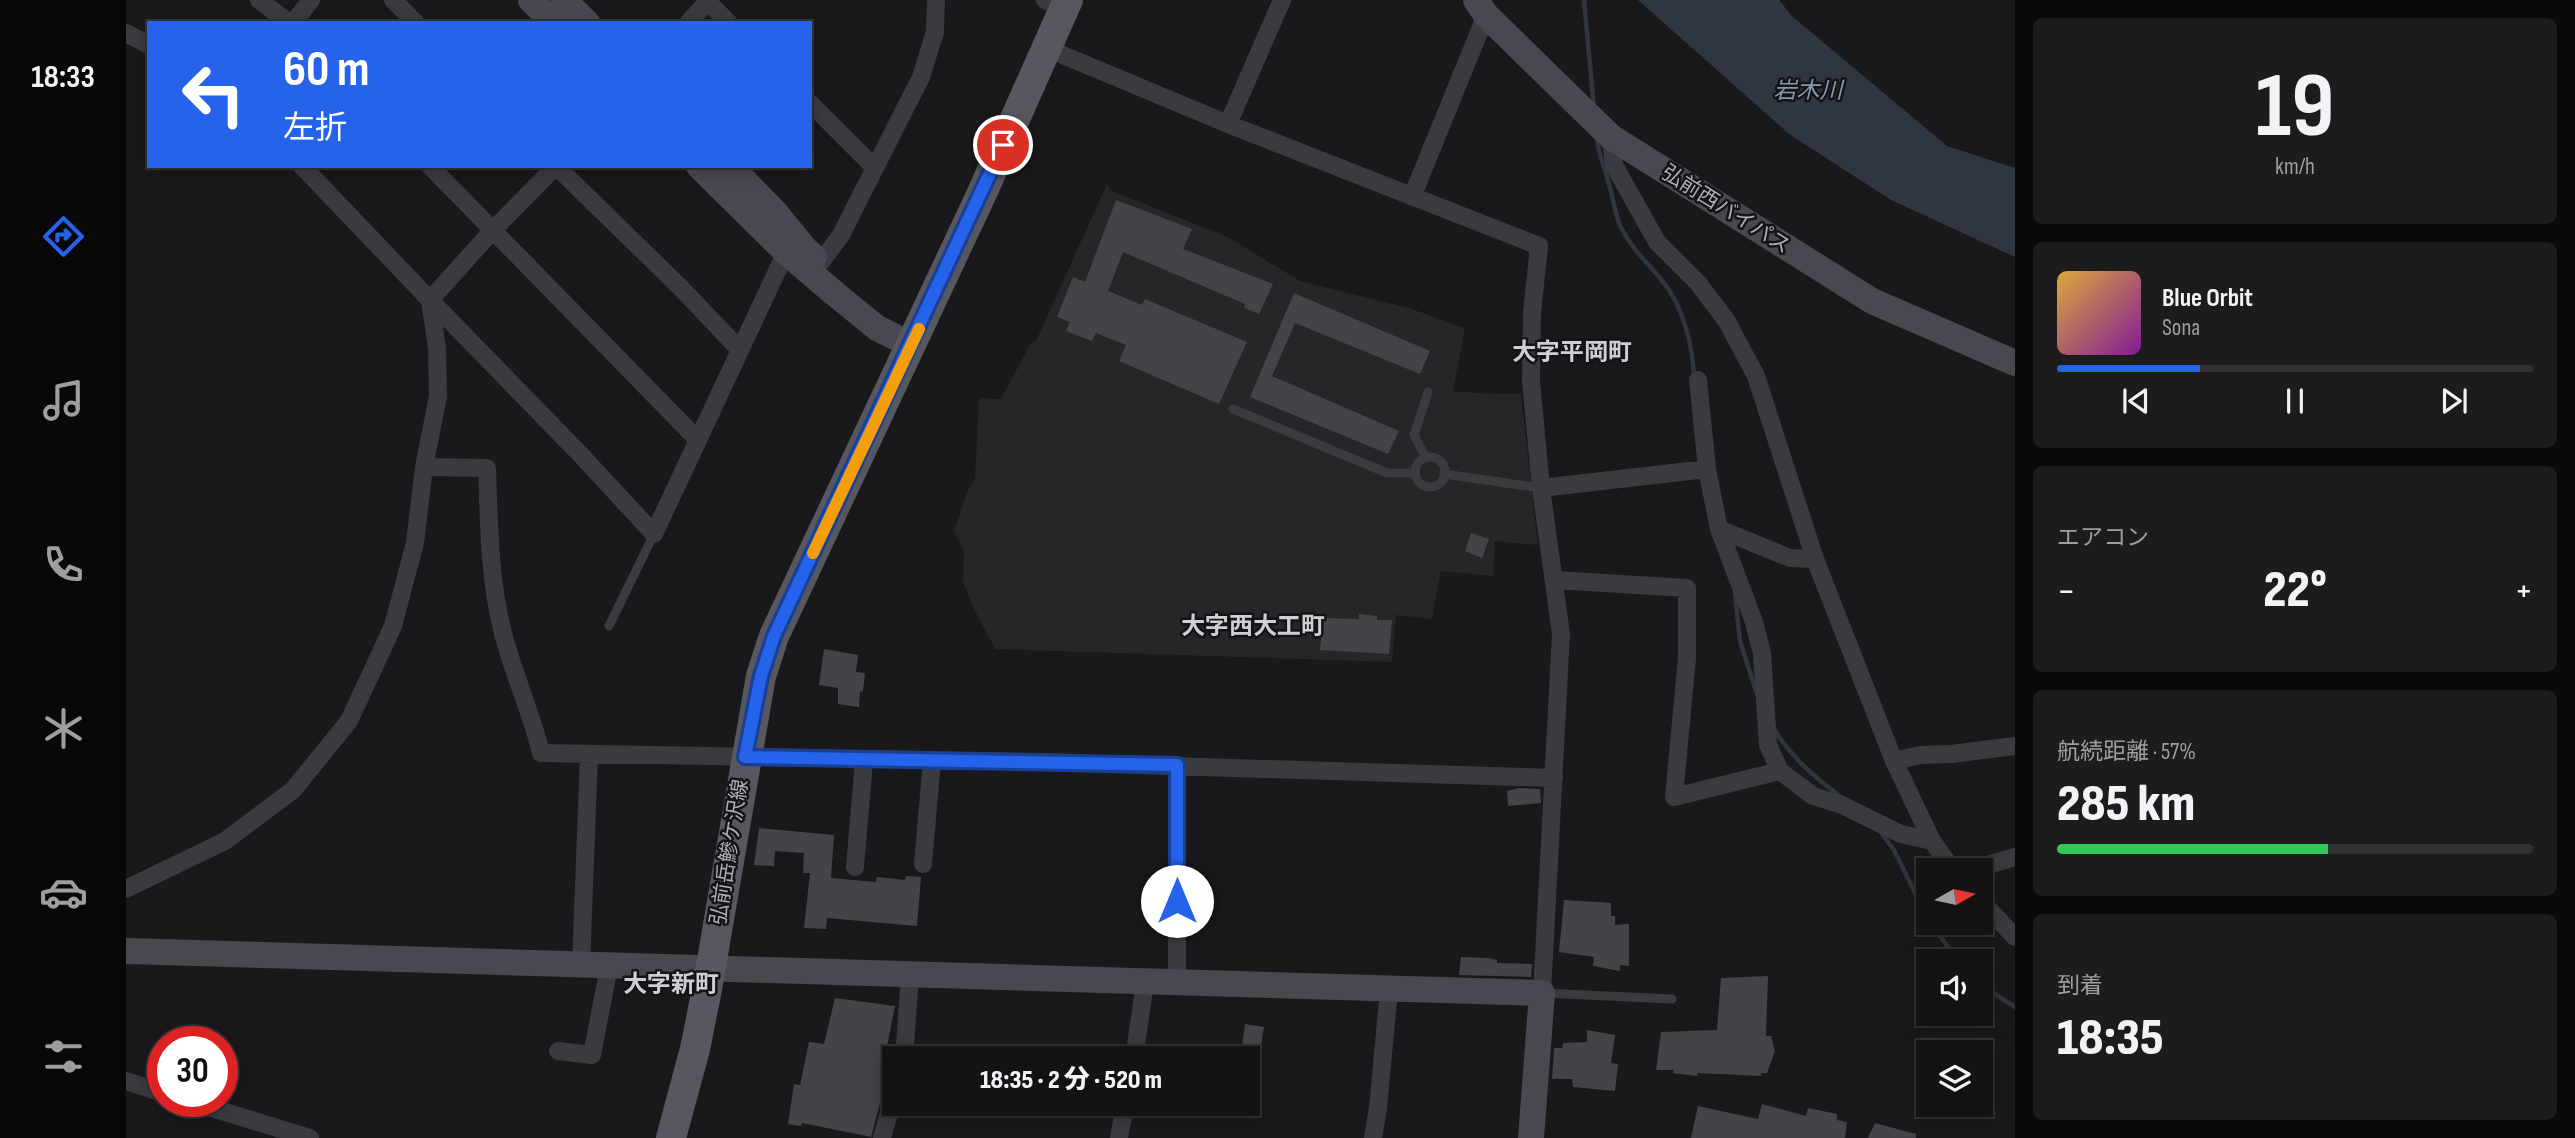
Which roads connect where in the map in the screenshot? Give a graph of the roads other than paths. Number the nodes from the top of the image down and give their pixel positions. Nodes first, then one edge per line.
1 (259, 0) edge
2 (311, 0) edge
3 (393, 0) edge
4 (531, 0) edge
5 (564, 0) edge
6 (708, 0) edge
7 (936, 0) edge
8 (1282, 0) edge
9 (1059, 3) edge
10 (1481, 7) edge
11 (288, 21) edge
12 (293, 21) edge
13 (414, 21) edge
14 (552, 21) edge
15 (585, 21) edge
16 (690, 21) edge
17 (727, 21) edge
18 (126, 33) edge
19 (147, 44) edge
20 (1046, 48) junction
21 (812, 105) edge
22 (1228, 124) junction
23 (1611, 137) junction
24 (874, 167) junction
25 (304, 168) edge
26 (432, 168) edge
27 (554, 168) edge
28 (558, 168) edge
29 (701, 168) edge
30 (732, 168) edge
31 (1412, 197) junction
32 (494, 230) junction
33 (786, 252) junction
34 (821, 262) junction
35 (430, 300) junction
36 (911, 345) junction
37 (740, 350) junction
38 (2015, 363) edge
39 (1698, 380) dead end
40 (1428, 392) dead end
41 (1233, 409) dead end
42 (698, 440) junction
43 (1426, 458) junction
44 (424, 467) junction
45 (1707, 469) junction
46 (1415, 473) junction
47 (1444, 474) junction
48 (1541, 488) junction
49 (1719, 529) junction
50 (654, 534) junction
51 (1815, 559) junction
52 (1555, 580) junction
53 (610, 626) dead end
54 (2015, 746) edge
55 (589, 754) junction
56 (745, 757) junction
57 (864, 761) junction
58 (932, 761) junction
59 (1894, 761) junction
60 (1177, 765) junction
61 (1780, 771) junction
62 (1554, 778) junction
63 (1932, 841) junction
64 (2015, 857) edge
65 (1945, 858) edge
66 (922, 864) dead end
67 (1993, 864) edge
68 (855, 867) dead end
69 (126, 889) edge
70 (1993, 914) edge
71 (2015, 937) edge
72 (126, 952) edge
73 (581, 966) junction
74 (609, 967) junction
75 (710, 970) junction
76 (910, 976) junction
77 (1145, 982) junction
78 (1177, 983) junction
79 (1389, 989) junction
80 (1542, 993) junction
81 (1672, 999) dead end
82 (905, 1046) edge
83 (1136, 1046) edge
84 (558, 1051) dead end
85 (126, 1081) edge
86 (147, 1088) edge
87 (238, 1116) edge
88 (888, 1116) edge
89 (1123, 1116) edge
90 (310, 1138) edge
91 (670, 1138) edge
92 (882, 1138) edge
93 (1119, 1138) edge
94 (1373, 1138) edge
95 (1531, 1138) edge

1 - 11 street
2 - 12 street
3 - 13 street
4 - 14 street
5 - 15 street
6 - 16 street
6 - 17 street
7 - 24 street
8 - 22 street
9 - 20 main road, 弘前岳鰺ケ沢線
10 - 23 street, 弘前西バイパス
10 - 31 street
18 - 19 street
20 - 22 street
20 - 36 main road, 弘前岳鰺ケ沢線
21 - 24 street
22 - 31 street
23 - 38 street, 弘前西バイパス
23 - 51 street
24 - 34 street
25 - 35 street
26 - 32 street
27 - 32 street
28 - 37 street
29 - 33 street
30 - 34 street
31 - 48 street
32 - 35 street
32 - 42 street
33 - 36 street
33 - 37 street
34 - 36 street
35 - 44 street
35 - 50 street
36 - 56 main road, 弘前岳鰺ケ沢線
37 - 42 street
39 - 45 street
40 - 43 lane
41 - 46 lane
42 - 50 street
43 - 46 lane
43 - 47 lane
44 - 55 street
44 - 69 street
45 - 48 street
45 - 49 street
46 - 47 lane
47 - 48 lane
48 - 52 street
49 - 51 street
49 - 61 street
50 - 53 lane
51 - 59 street
52 - 61 street
52 - 62 street
54 - 59 street
55 - 56 street
55 - 73 street
56 - 57 street
56 - 75 main road, 弘前岳鰺ケ沢線
57 - 58 street
57 - 68 street
58 - 60 street
58 - 66 street
59 - 63 street
60 - 62 street
60 - 78 street
61 - 63 street
62 - 80 street
63 - 65 street
64 - 67 street
70 - 71 street
72 - 73 street
73 - 74 street
74 - 75 street
74 - 84 street
75 - 76 street
75 - 91 main road, 弘前岳鰺ケ沢線
76 - 77 street
76 - 82 street
77 - 78 street
77 - 83 street
78 - 79 street
79 - 80 street
79 - 94 street
80 - 81 lane
80 - 95 street
85 - 86 street
87 - 90 street
88 - 92 street
89 - 93 street

